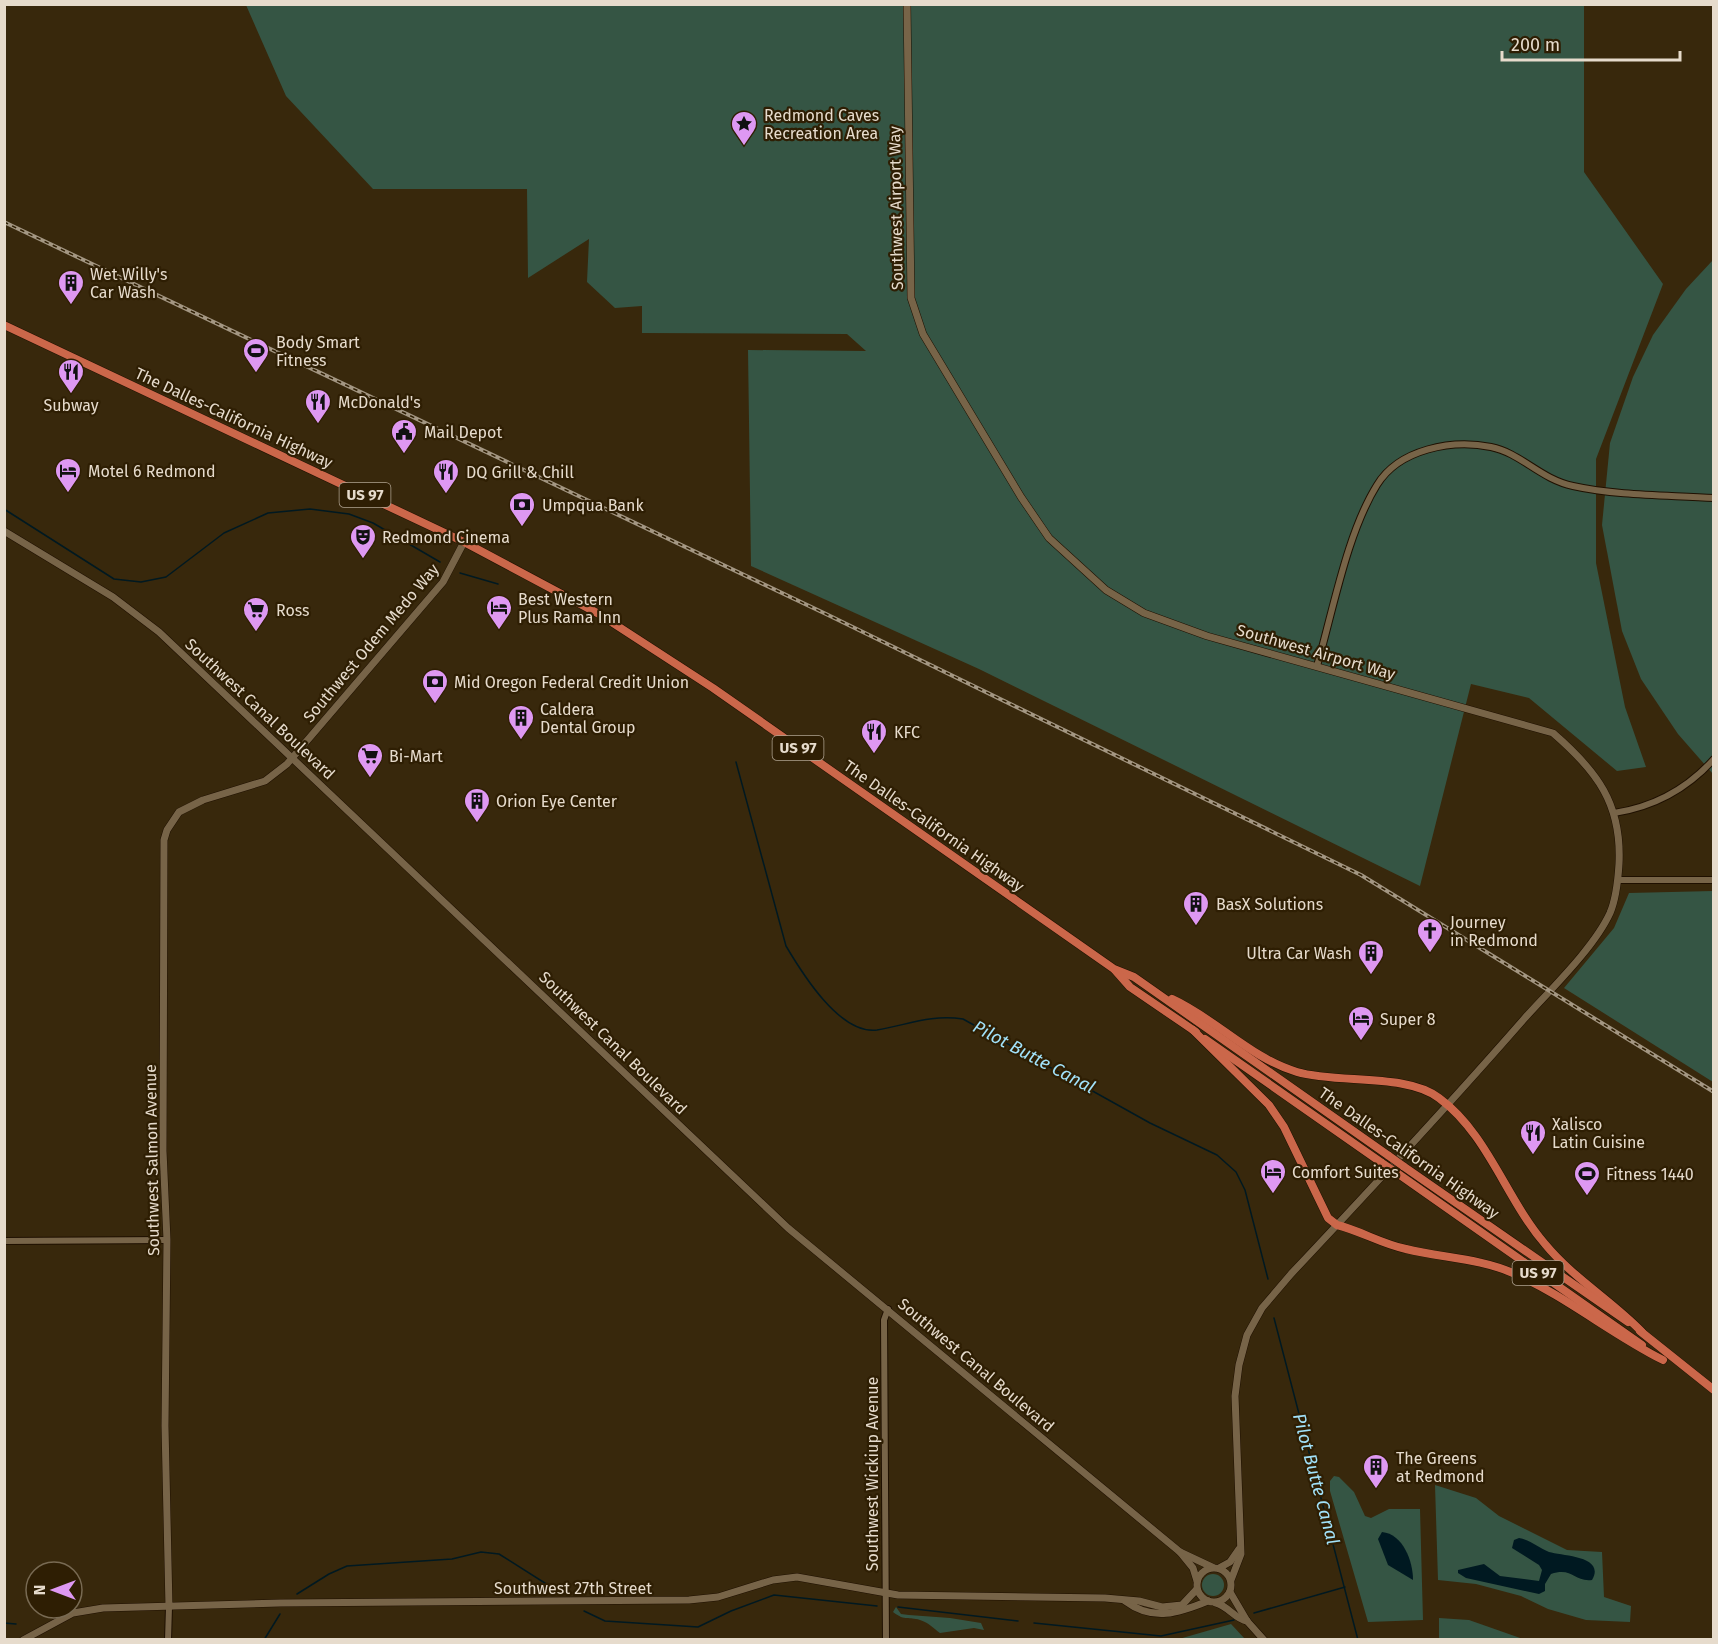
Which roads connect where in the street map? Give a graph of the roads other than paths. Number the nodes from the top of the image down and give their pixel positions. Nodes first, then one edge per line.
1 (907, 4) edge
2 (4, 325) edge
3 (1713, 498) edge
4 (4, 531) edge
5 (464, 542) junction
6 (1317, 666) junction
7 (293, 757) junction
8 (1713, 759) edge
9 (1614, 813) junction
10 (1618, 880) junction
11 (1713, 880) edge
12 (1114, 969) junction
13 (1154, 991) junction
14 (1193, 1030) junction
15 (1446, 1105) junction
16 (1337, 1225) junction
17 (167, 1240) junction
18 (4, 1241) edge
19 (888, 1309) junction
20 (1642, 1332) junction
21 (1664, 1360) junction
22 (1683, 1367) junction
23 (1713, 1390) edge
24 (1239, 1549) junction
25 (1180, 1552) junction
26 (1216, 1568) junction
27 (1231, 1580) junction
28 (1197, 1585) junction
29 (1230, 1592) junction
30 (886, 1593) junction
31 (1125, 1601) junction
32 (1211, 1601) junction
33 (169, 1607) junction
34 (1247, 1621) junction
35 (23, 1640) edge
36 (168, 1640) edge
37 (886, 1640) edge
38 (1263, 1640) edge

1 - 6 main road, Southwest Airport Way
2 - 5 highway, The Dalles-California Highway / US 97
3 - 6 street
4 - 7 main road, Southwest Canal Boulevard
5 - 7 main road, Southwest Odem Medo Way
5 - 12 highway, The Dalles-California Highway / US 97
6 - 9 main road, Southwest Airport Way
7 - 17 main road, Southwest Salmon Avenue
7 - 19 main road, Southwest Canal Boulevard
8 - 9 street
9 - 10 main road, Southwest Airport Way
10 - 11 street
10 - 15 main road, Southwest Airport Way
12 - 13 highway, The Dalles-California Highway / US 97
12 - 14 highway, The Dalles-California Highway / US 97
13 - 15 highway
13 - 20 highway, The Dalles-California Highway / US 97, bridge
14 - 16 highway
14 - 21 highway, The Dalles-California Highway / US 97, bridge
15 - 16 main road, Southwest Airport Way
15 - 20 highway
16 - 21 highway
16 - 24 main road, Southwest Airport Way
17 - 18 street
17 - 33 main road, Southwest Salmon Avenue
19 - 25 main road, Southwest Canal Boulevard
19 - 30 street, Southwest Wickiup Avenue
20 - 22 highway, The Dalles-California Highway / US 97
21 - 22 highway, The Dalles-California Highway / US 97
22 - 23 highway, The Dalles-California Highway / US 97
24 - 26 main road
24 - 27 main road, Southwest Airport Way
25 - 26 main road
25 - 28 main road, Southwest Canal Boulevard
26 - 27 main road
26 - 28 main road
27 - 29 main road
28 - 31 main road, Southwest 27th Street
28 - 32 main road
29 - 32 main road
29 - 34 main road
30 - 31 main road, Southwest 27th Street
30 - 33 main road, Southwest 27th Street
30 - 37 street, Southwest Wickiup Avenue
31 - 32 main road, Southwest 27th Street
32 - 34 main road
33 - 35 main road, Southwest 27th Street
33 - 36 street, Southwest Salmon Avenue
34 - 38 main road

